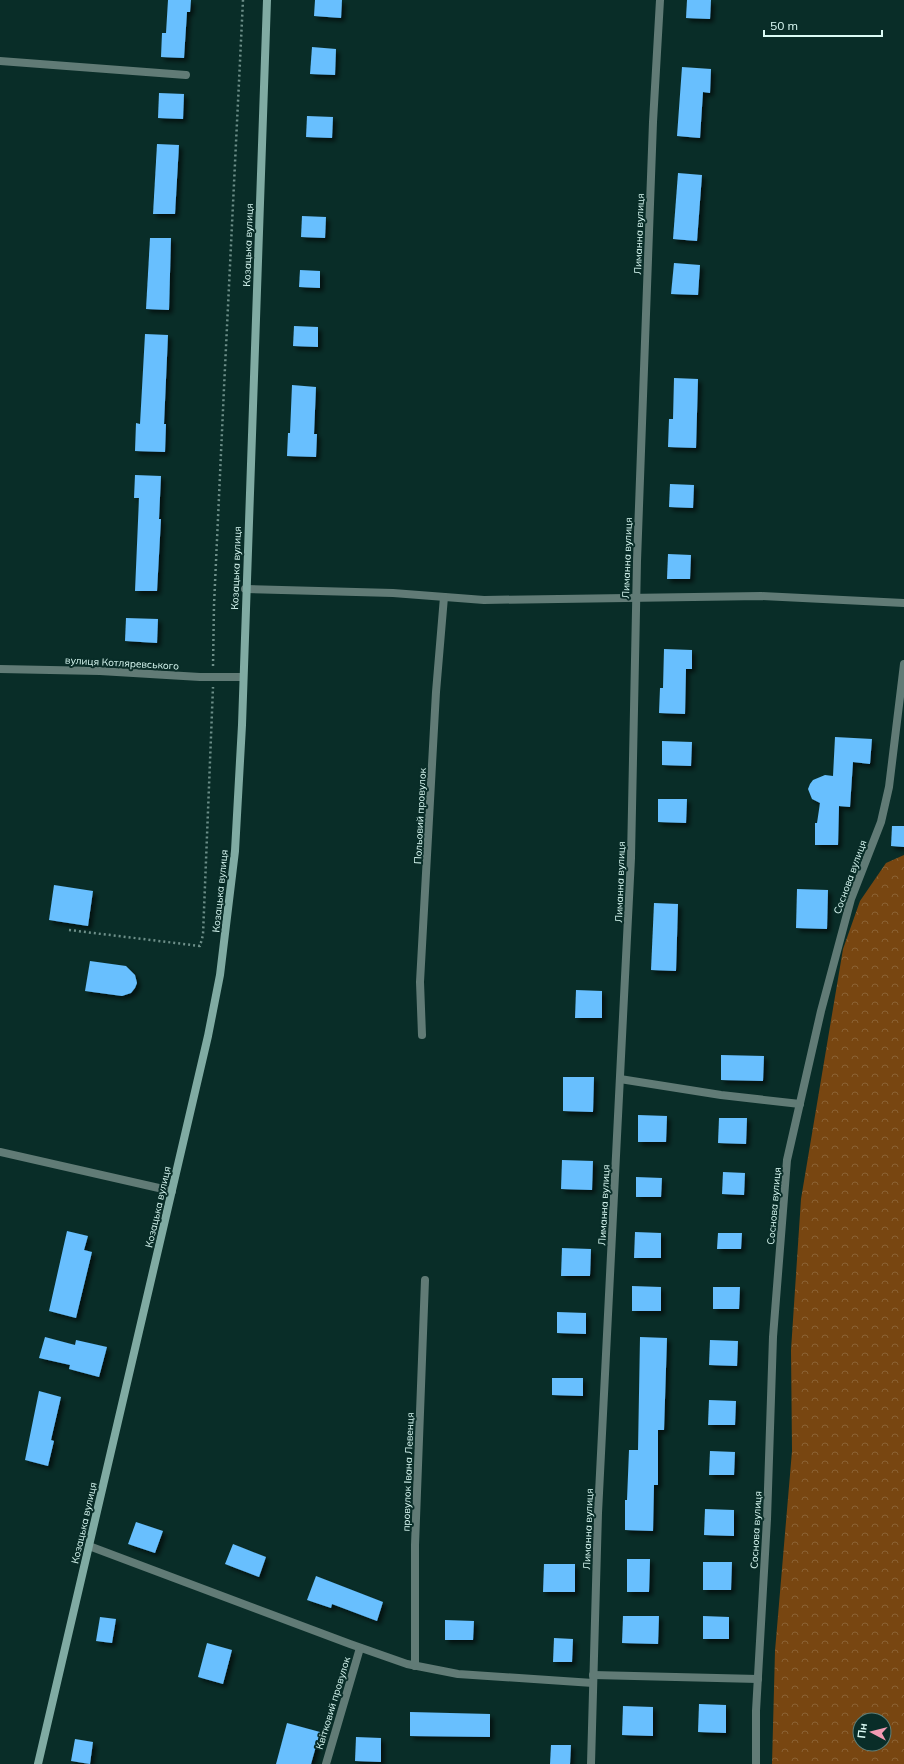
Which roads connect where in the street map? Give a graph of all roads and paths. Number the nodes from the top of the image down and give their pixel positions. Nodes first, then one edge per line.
1 (243, 0) edge
2 (267, 0) edge
3 (660, 0) edge
4 (0, 62) edge
5 (186, 75) dead end
6 (245, 589) junction
7 (444, 597) junction
8 (636, 599) junction
9 (904, 603) edge
10 (904, 664) edge
11 (0, 669) edge
12 (213, 677) junction
13 (243, 677) junction
14 (69, 930) dead end
15 (422, 1035) dead end
16 (620, 1079) junction
17 (800, 1104) junction
18 (0, 1152) edge
19 (172, 1191) junction
20 (425, 1280) dead end
21 (89, 1546) junction
22 (360, 1648) junction
23 (415, 1666) junction
24 (594, 1674) junction
25 (758, 1679) junction
26 (593, 1683) junction
27 (38, 1764) edge
28 (326, 1764) edge
29 (591, 1764) edge
30 (756, 1764) edge

1 - 12 path
2 - 6 main road, Козацька вулиця
3 - 8 street, Лиманна вулиця
4 - 5 street
6 - 7 street
6 - 13 main road, Козацька вулиця
7 - 8 street
7 - 15 street, Польовий провулок
8 - 9 street
8 - 16 street, Лиманна вулиця
10 - 17 street, Соснова вулиця
11 - 12 street, вулиця Котляревського
12 - 13 street, вулиця Котляревського
12 - 14 path
13 - 19 main road, Козацька вулиця
16 - 17 street
16 - 24 street, Лиманна вулиця
17 - 25 street, Соснова вулиця
18 - 19 street
19 - 21 main road, Козацька вулиця
20 - 23 street, провулок Івана Левенця
21 - 22 street
21 - 27 main road, Козацька вулиця
22 - 23 street
22 - 28 street, Квітковий провулок
23 - 26 street
24 - 25 street
24 - 26 street, Лиманна вулиця
25 - 30 street, Соснова вулиця
26 - 29 street, Лиманна вулиця

